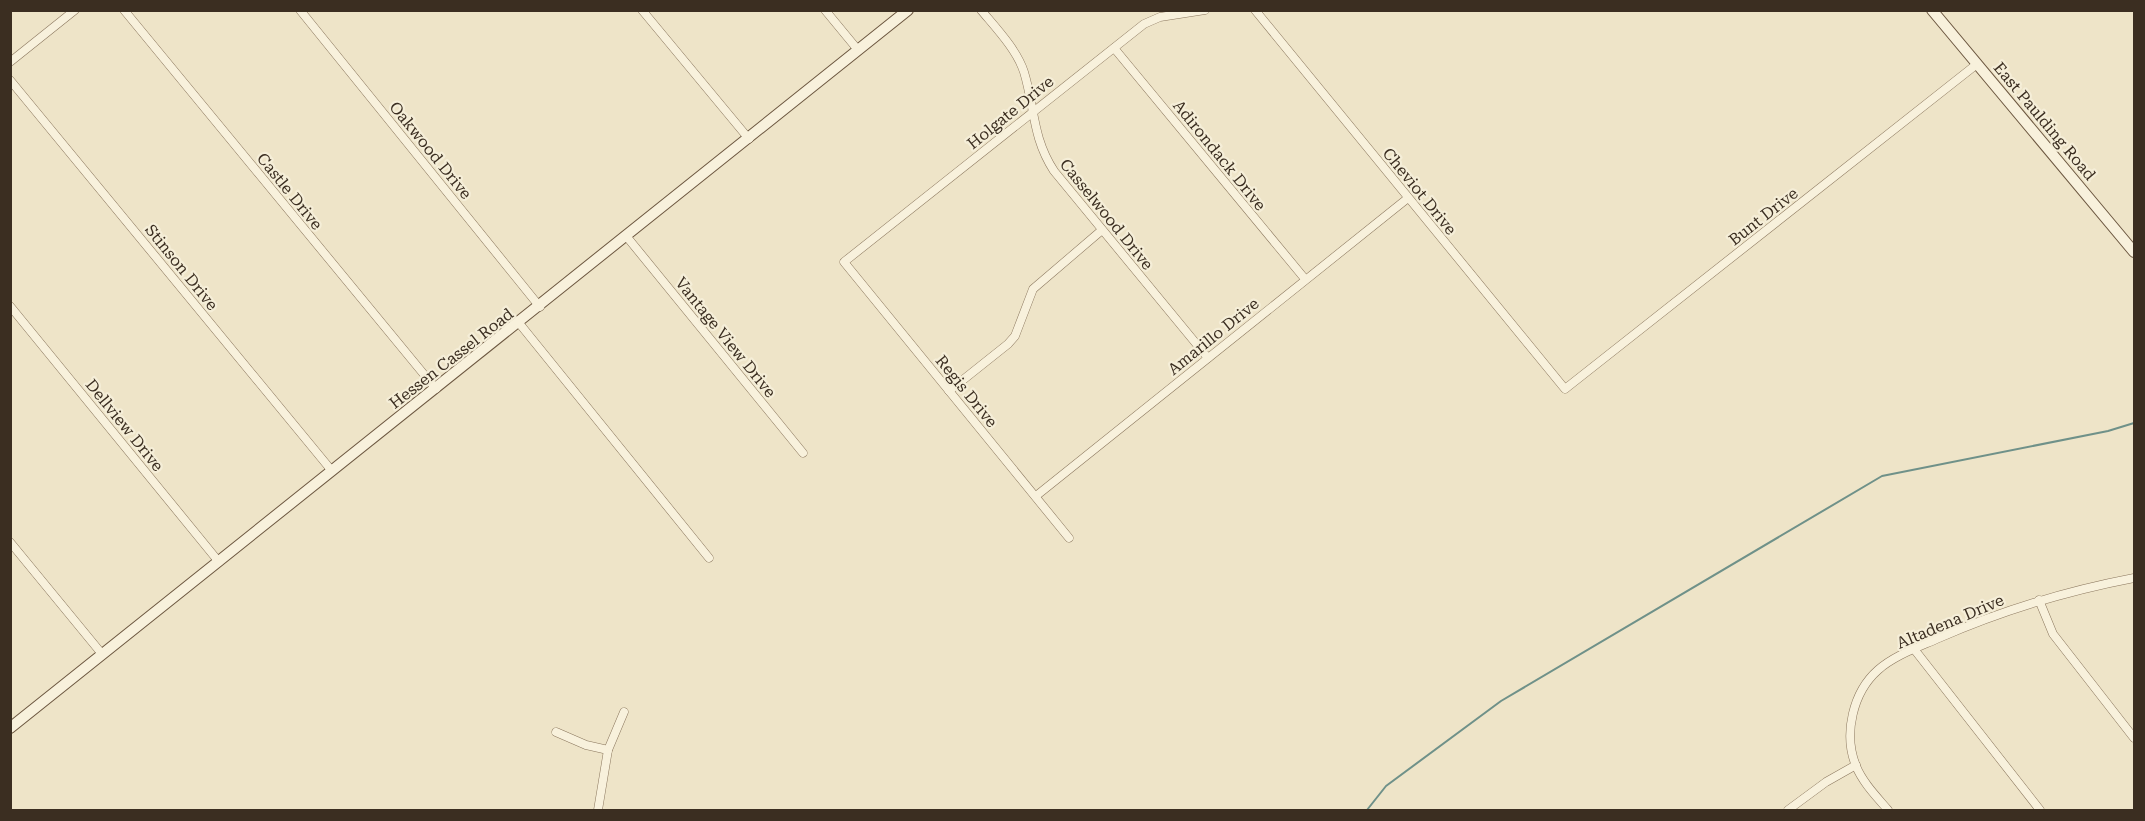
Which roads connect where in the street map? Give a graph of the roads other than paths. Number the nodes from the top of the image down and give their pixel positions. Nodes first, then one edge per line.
1 (75, 10) edge
2 (124, 10) edge
3 (300, 10) edge
4 (642, 10) edge
5 (825, 10) edge
6 (908, 10) edge
7 (981, 10) edge
8 (1205, 10) edge
9 (1255, 10) edge
10 (1932, 10) edge
11 (1114, 48) junction
12 (858, 50) junction
13 (10, 62) edge
14 (1977, 64) junction
15 (10, 80) edge
16 (1031, 112) junction
17 (748, 139) junction
18 (1408, 198) junction
19 (1102, 230) junction
20 (627, 237) junction
21 (2134, 252) edge
22 (844, 262) joint
23 (1305, 279) junction
24 (10, 306) edge
25 (540, 307) junction
26 (519, 323) junction
27 (1208, 358) junction
28 (436, 389) junction
29 (1565, 389) joint
30 (949, 391) junction
31 (803, 453) dead end
32 (332, 471) junction
33 (1036, 496) junction
34 (1069, 538) dead end
35 (10, 542) edge
36 (709, 558) dead end
37 (219, 562) junction
38 (2134, 578) edge
39 (2039, 600) junction
40 (1914, 649) junction
41 (102, 654) junction
42 (624, 712) dead end
43 (10, 728) edge
44 (556, 732) dead end
45 (2134, 738) edge
46 (608, 750) junction
47 (1856, 765) junction
48 (598, 810) edge
49 (1788, 810) edge
50 (1888, 810) edge
51 (2040, 810) edge

1 - 13 street
2 - 28 street, Castle Drive
3 - 25 street, Oakwood Drive
4 - 17 street
5 - 12 street
6 - 12 main road, Hessen Cassel Road
7 - 16 street, Casselwood Drive
8 - 11 street, Holgate Drive
9 - 18 street, Cheviot Drive
10 - 14 main road, East Paulding Road
11 - 16 street, Holgate Drive
11 - 23 street, Adirondack Drive
12 - 17 main road, Hessen Cassel Road
14 - 21 main road, East Paulding Road
14 - 29 street, Bunt Drive
15 - 32 street, Stinson Drive
16 - 19 street, Casselwood Drive
16 - 22 street, Holgate Drive
17 - 20 main road, Hessen Cassel Road
18 - 23 street, Amarillo Drive
18 - 29 street, Cheviot Drive
19 - 27 street, Casselwood Drive
19 - 30 street
20 - 25 main road, Hessen Cassel Road
20 - 31 street, Vantage View Drive
22 - 30 street, Regis Drive
23 - 27 street, Amarillo Drive
24 - 37 street, Dellview Drive
25 - 26 main road, Hessen Cassel Road
26 - 28 main road, Hessen Cassel Road
26 - 36 street
27 - 33 street, Amarillo Drive
28 - 32 main road, Hessen Cassel Road
30 - 33 street, Regis Drive
32 - 37 main road, Hessen Cassel Road
33 - 34 street, Regis Drive
35 - 41 street
37 - 41 main road, Hessen Cassel Road
38 - 39 street, Altadena Drive
39 - 40 street, Altadena Drive
39 - 45 street
40 - 47 street, Altadena Drive
40 - 51 street
41 - 43 main road, Hessen Cassel Road
42 - 46 street
44 - 46 street
46 - 48 street
47 - 49 street
47 - 50 street

